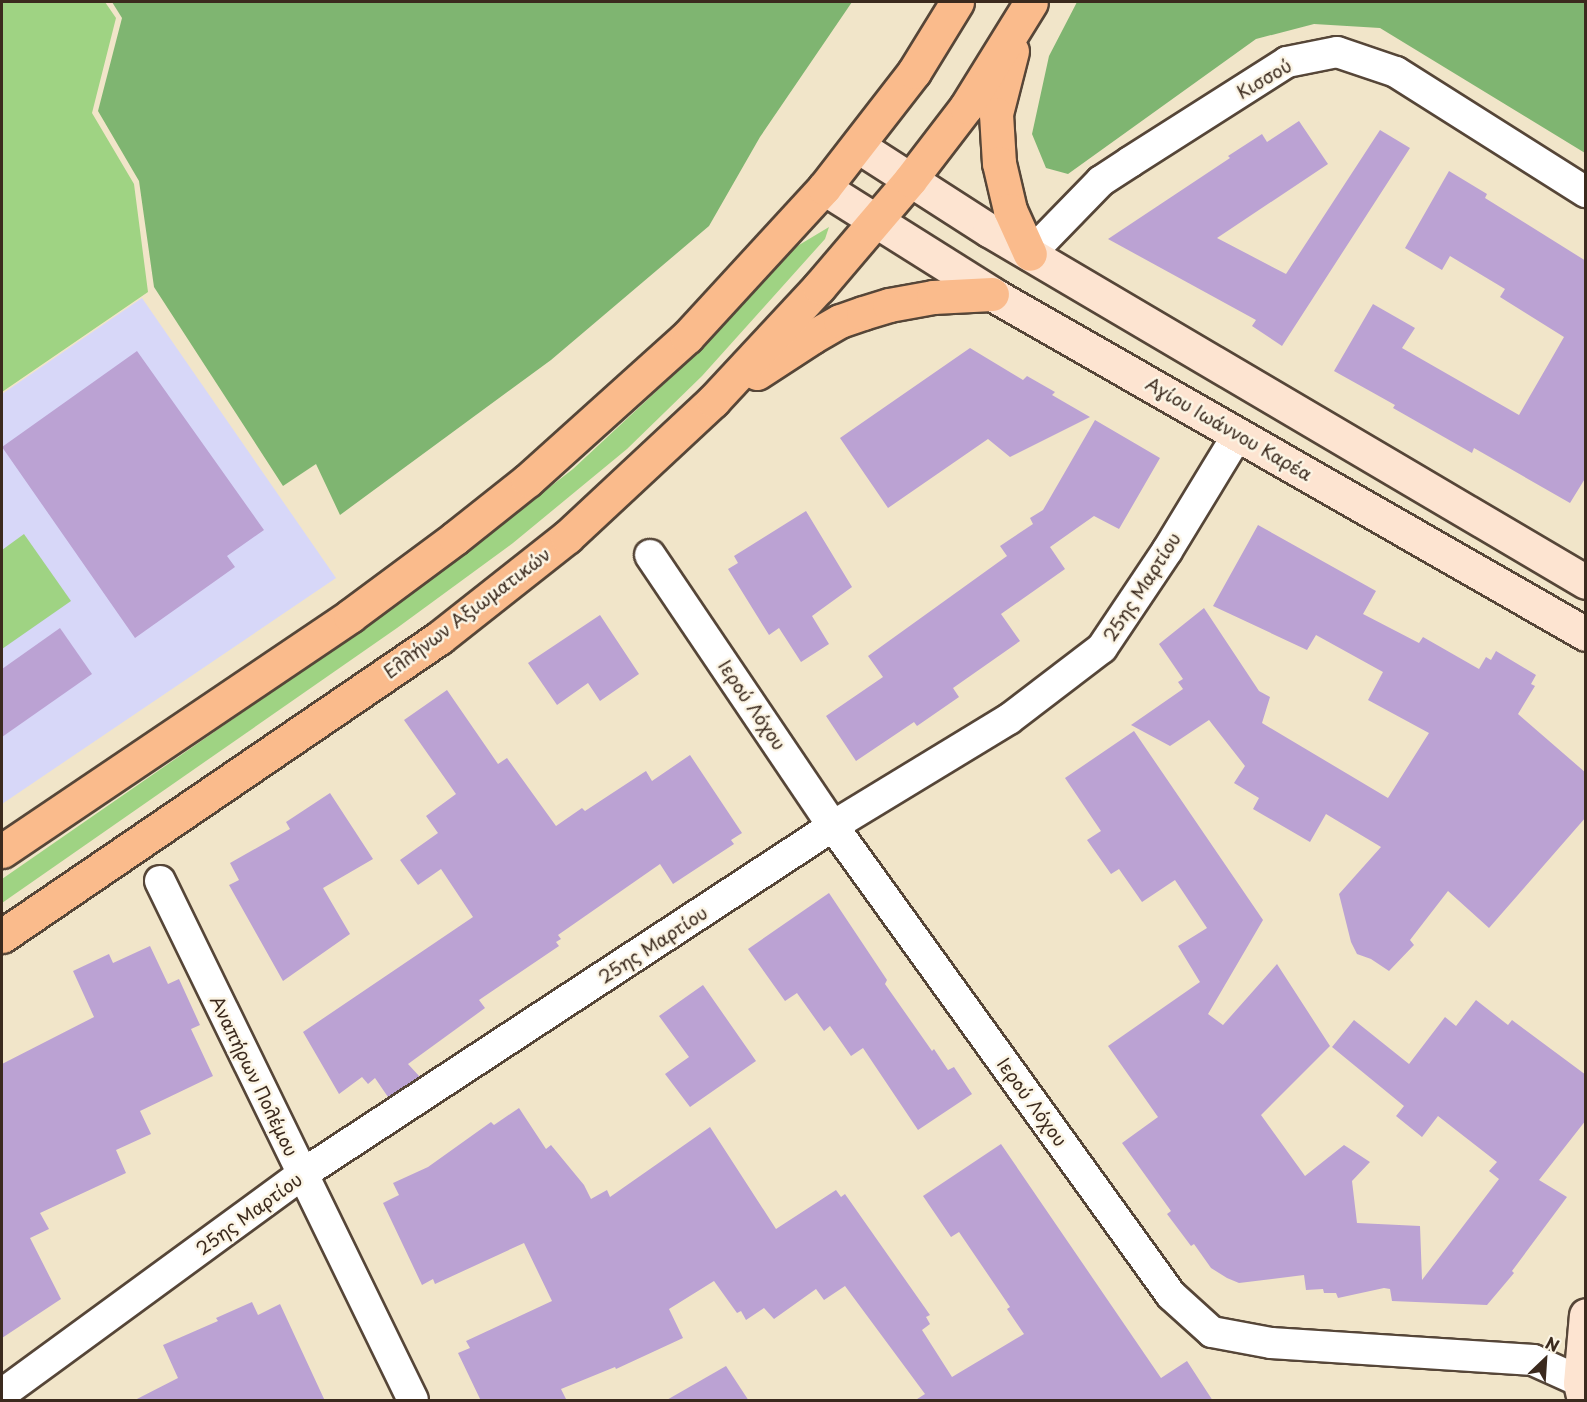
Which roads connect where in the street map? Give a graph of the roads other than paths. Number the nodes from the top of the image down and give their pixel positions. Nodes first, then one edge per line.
1 (957, 2) edge
2 (1025, 12) edge
3 (858, 146) junction
4 (910, 180) junction
5 (824, 188) junction
6 (1586, 192) edge
7 (875, 222) junction
8 (1030, 254) junction
9 (992, 294) junction
10 (713, 401) junction
11 (1238, 434) junction
12 (650, 555) dead end
13 (1586, 582) edge
14 (1586, 634) edge
15 (833, 826) junction
16 (2, 851) edge
17 (160, 881) dead end
18 (2, 936) edge
19 (301, 1175) junction
20 (1586, 1315) edge
21 (1583, 1389) edge
22 (2, 1394) edge
23 (413, 1401) edge

1 - 3 main road
2 - 4 main road
2 - 8 main road
3 - 4 street
3 - 5 main road
4 - 7 main road
4 - 8 street
5 - 7 street, Αγίου Ιωάννου Καρέα
5 - 16 main road
6 - 8 street, Κισσού
7 - 9 street, Αγίου Ιωάννου Καρέα
7 - 10 main road, Ελλήνων Αξιωματικών
8 - 13 street
9 - 10 main road
9 - 11 street, Αγίου Ιωάννου Καρέα
10 - 18 main road, Ελλήνων Αξιωματικών
11 - 14 street, Αγίου Ιωάννου Καρέα
11 - 15 street, 25ης Μαρτίου
12 - 15 street, Ιερού Λόχου
15 - 19 street, 25ης Μαρτίου
15 - 21 street, Ιερού Λόχου
17 - 19 street, Αναπήρων Πολέμου
19 - 22 street, 25ης Μαρτίου
19 - 23 street, Αναπήρων Πολέμου
20 - 21 street

